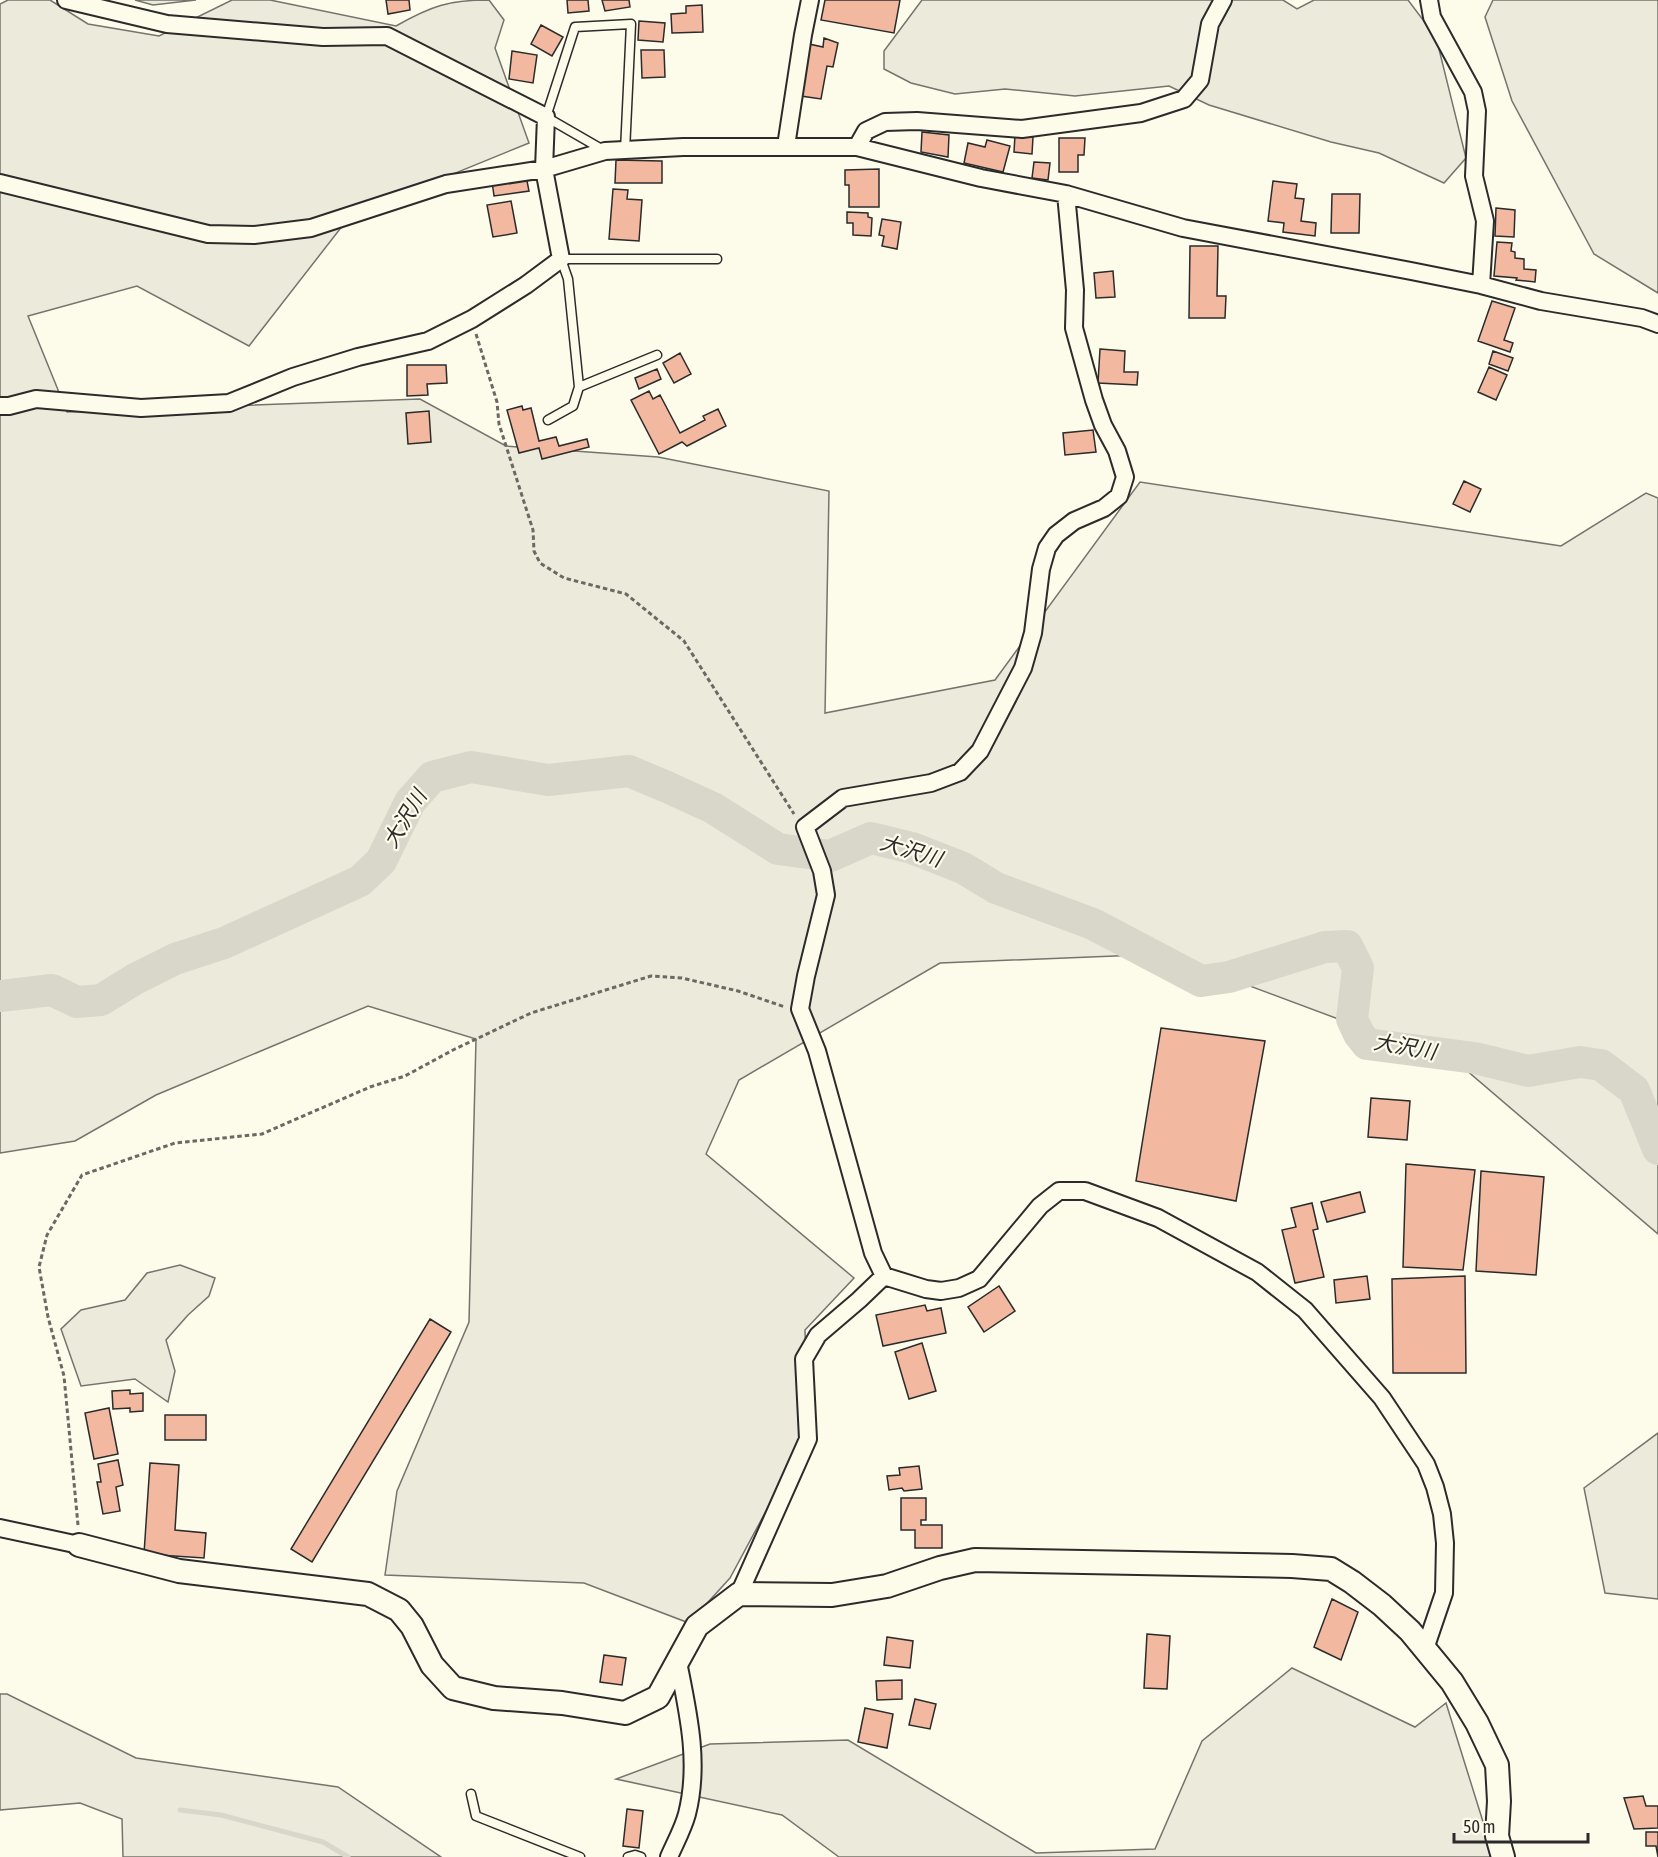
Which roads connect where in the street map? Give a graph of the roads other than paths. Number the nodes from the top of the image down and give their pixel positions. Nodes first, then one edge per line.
1 (66, 0) edge
2 (810, 0) edge
3 (1223, 0) edge
4 (1429, 0) edge
5 (546, 117) junction
6 (786, 146) junction
7 (856, 147) junction
8 (624, 150) junction
9 (605, 151) junction
10 (544, 169) junction
11 (0, 183) edge
12 (1066, 194) junction
13 (561, 259) junction
14 (717, 259) dead end
15 (1481, 285) junction
16 (1650, 317) edge
17 (1658, 324) edge
18 (657, 355) dead end
19 (579, 387) junction
20 (0, 406) edge
21 (548, 420) dead end
22 (884, 1276) junction
23 (0, 1528) edge
24 (79, 1545) joint
25 (739, 1593) junction
26 (1425, 1649) junction
27 (678, 1662) junction
28 (471, 1794) dead end
29 (580, 1857) edge
30 (628, 1857) edge
31 (641, 1857) edge
32 (669, 1857) edge
33 (1503, 1857) edge

1 - 5 street
2 - 6 street
3 - 7 street
4 - 15 street
5 - 8 lane
5 - 9 lane
5 - 10 street
6 - 7 street
6 - 8 street
7 - 12 street
8 - 9 street
9 - 10 street
10 - 11 street
10 - 13 street
12 - 15 street
12 - 22 street
13 - 14 lane
13 - 19 lane
13 - 20 street
15 - 16 street
16 - 17 street
18 - 19 lane
19 - 21 lane
22 - 25 street
22 - 26 street
23 - 24 street
24 - 27 street
25 - 26 street
25 - 27 street
26 - 33 street
27 - 32 street
28 - 29 lane
30 - 31 lane

